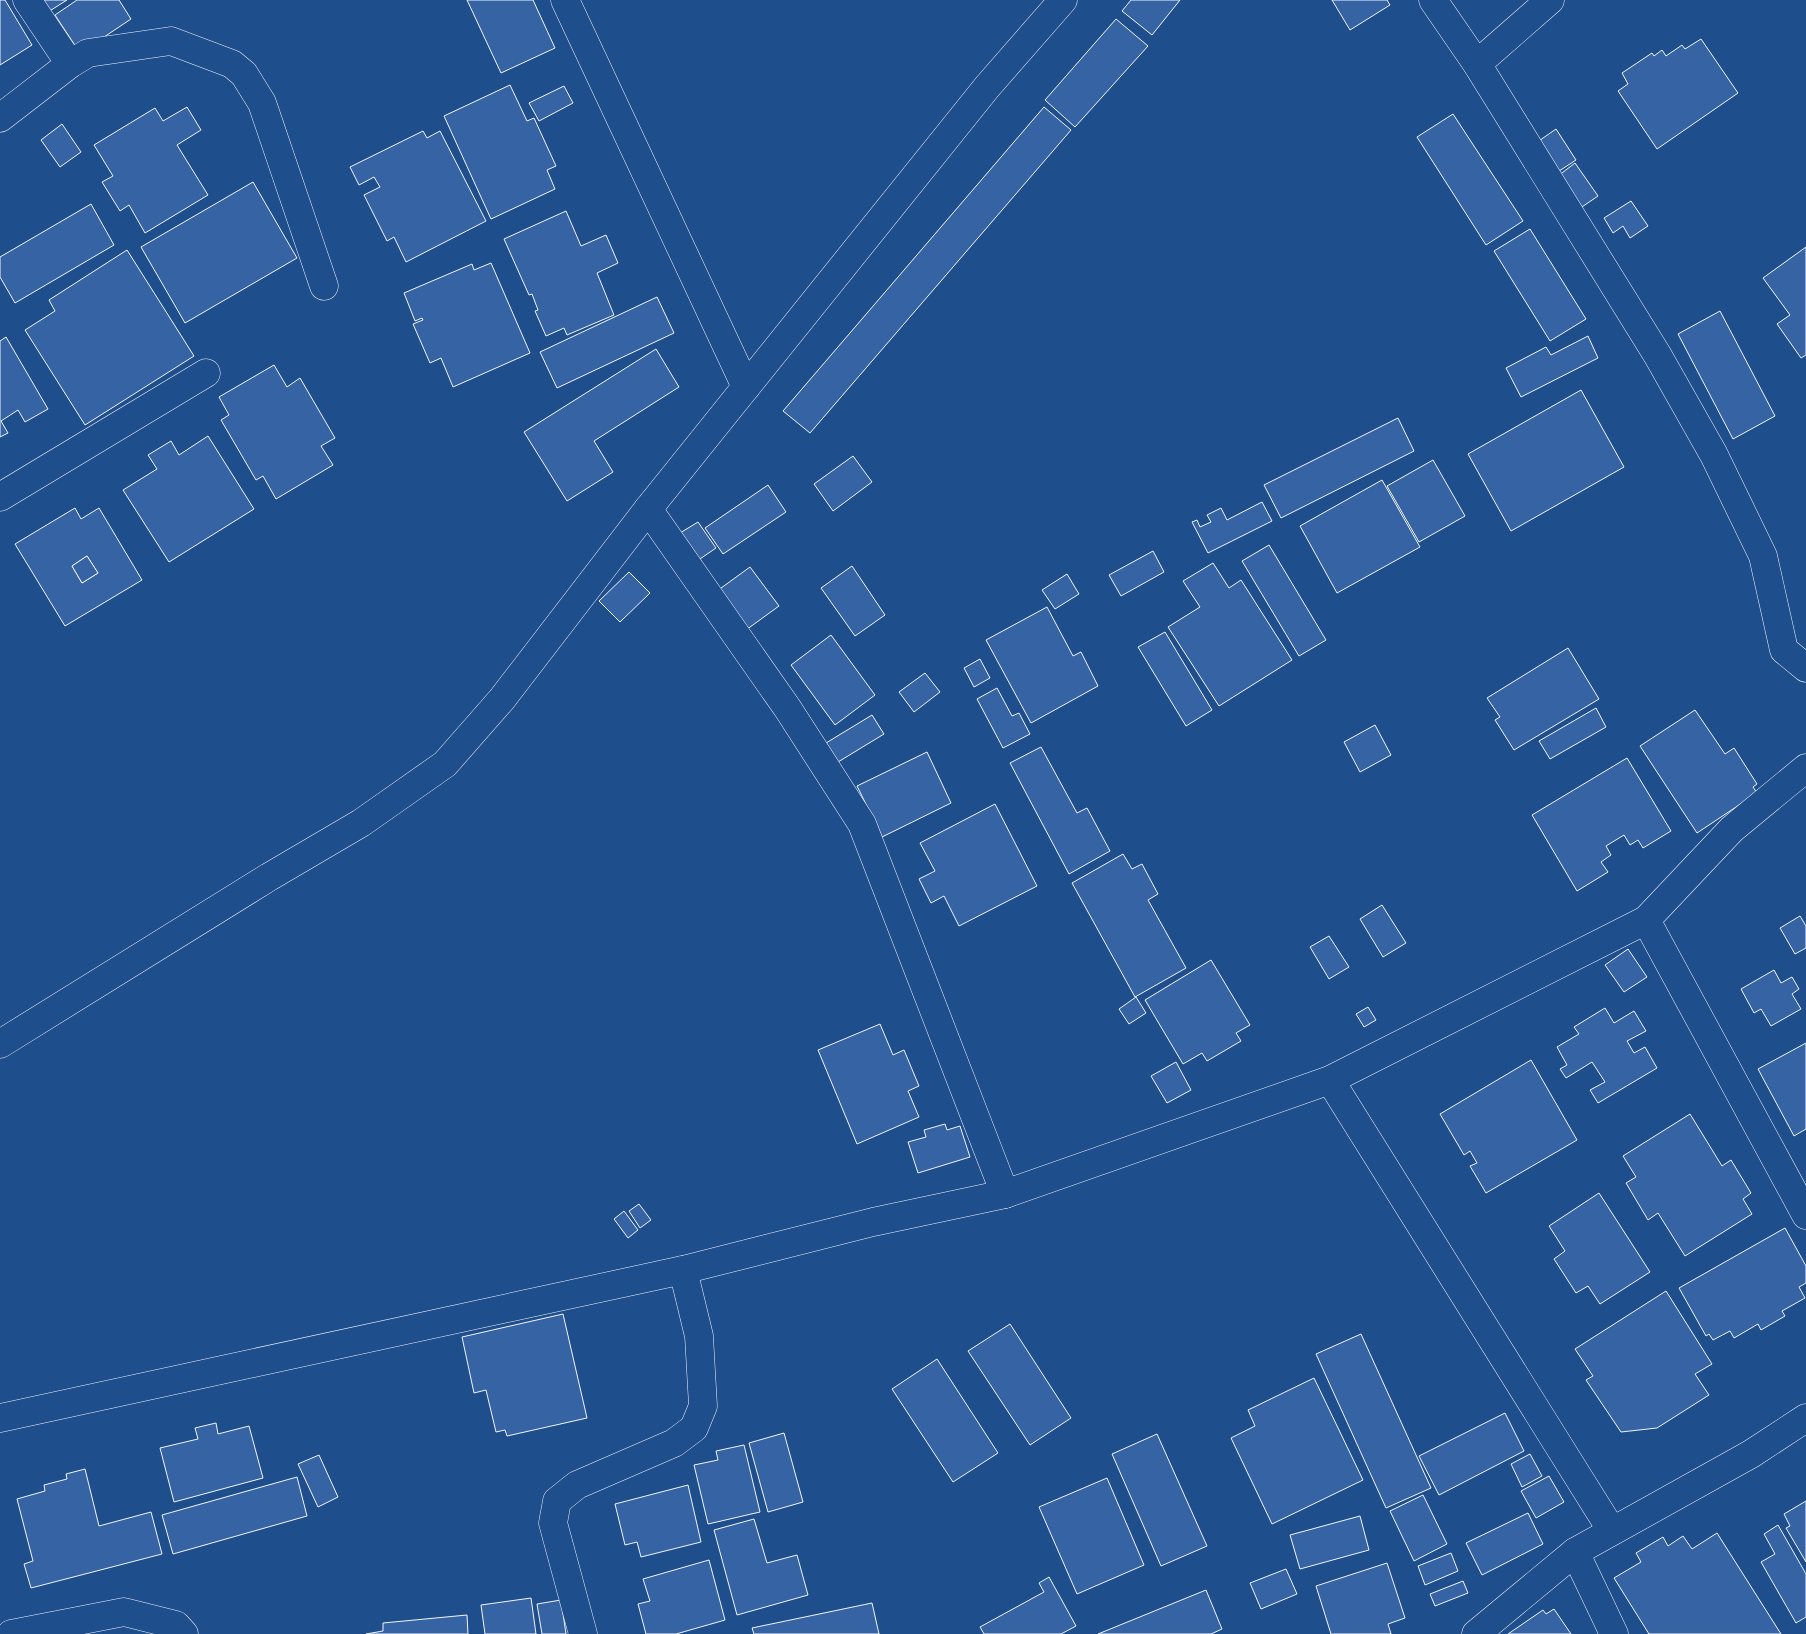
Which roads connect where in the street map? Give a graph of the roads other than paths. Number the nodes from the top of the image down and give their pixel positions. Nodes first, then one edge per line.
1 (27, 0) edge
2 (564, 0) edge
3 (1063, 0) edge
4 (1433, 0) edge
5 (1550, 0) edge
6 (70, 64) junction
7 (1478, 64) junction
8 (0, 118) edge
9 (324, 286) dead end
10 (206, 373) dead end
11 (746, 387) junction
12 (0, 498) edge
13 (648, 509) junction
14 (1784, 650) junction
15 (1806, 668) edge
16 (1806, 681) edge
17 (1806, 768) edge
18 (1646, 920) junction
19 (0, 1044) edge
20 (1330, 1080) junction
21 (1005, 1194) junction
22 (1806, 1215) edge
23 (683, 1270) junction
24 (0, 1418) edge
25 (1806, 1418) edge
26 (1612, 1531) junction
27 (1575, 1552) junction
28 (0, 1619) edge
29 (5, 1634) edge
30 (11, 1634) edge
31 (184, 1634) edge
32 (583, 1634) edge
33 (1476, 1634) edge
34 (1614, 1634) edge

1 - 6 street
2 - 11 street
3 - 11 street
4 - 7 street
5 - 7 street
6 - 8 street
6 - 9 street
7 - 14 street
10 - 12 street
11 - 13 street
13 - 19 street
13 - 21 street
14 - 15 street
14 - 16 street
17 - 18 street
18 - 20 street
18 - 22 street
20 - 21 street
20 - 26 street
21 - 23 street
23 - 24 street
23 - 32 street
25 - 26 street
26 - 27 street
27 - 33 street
27 - 34 street
28 - 29 street
30 - 31 street

